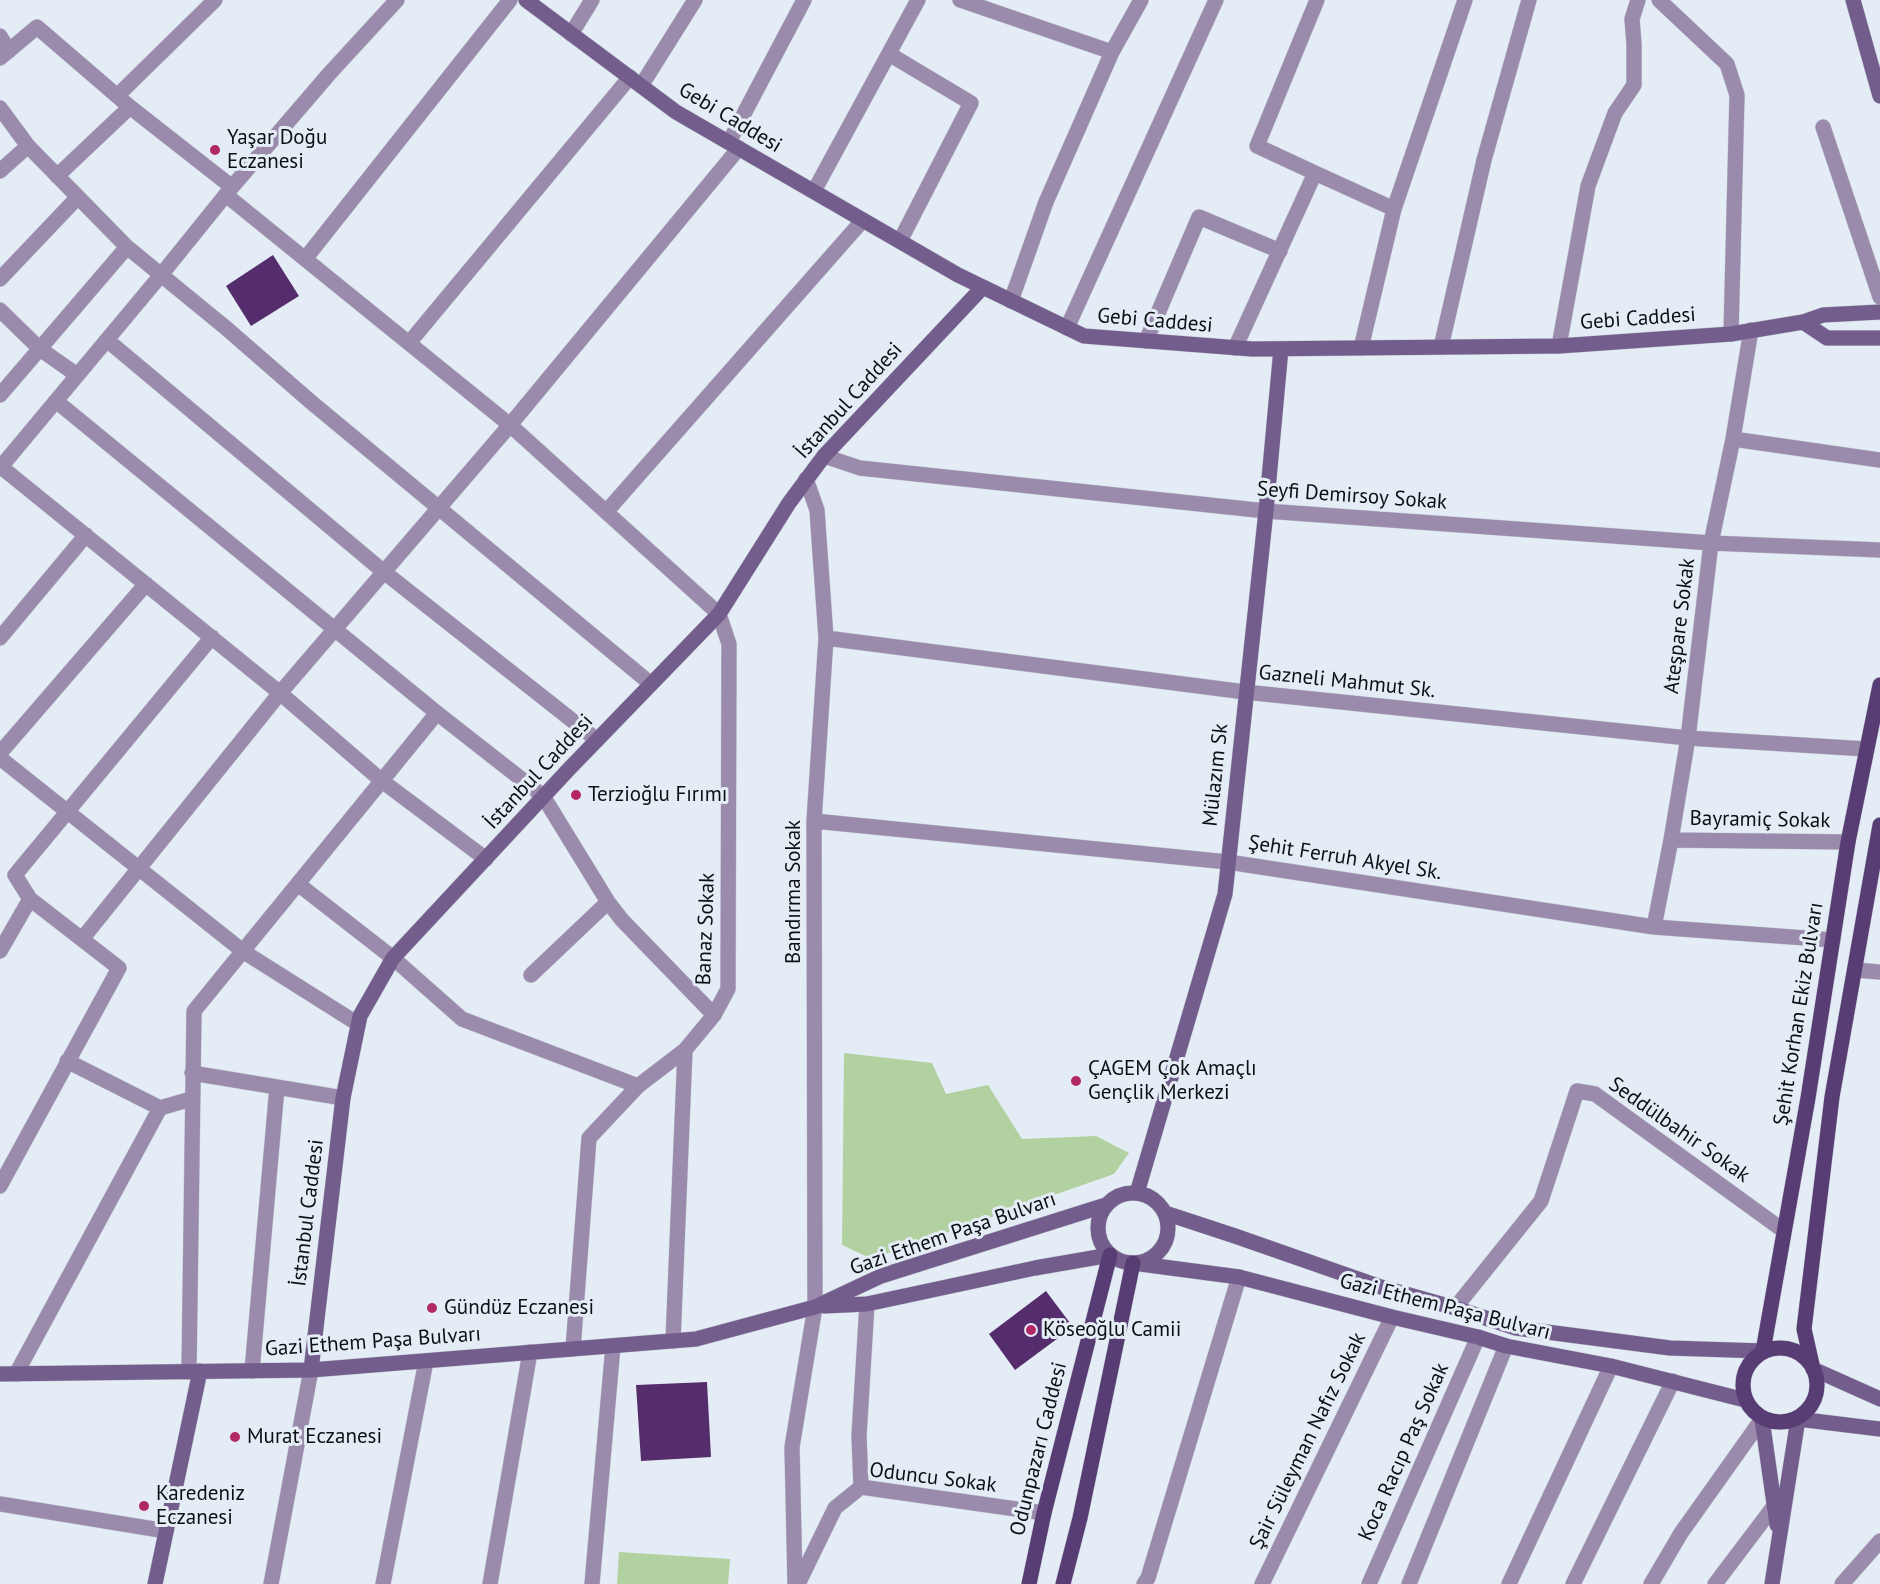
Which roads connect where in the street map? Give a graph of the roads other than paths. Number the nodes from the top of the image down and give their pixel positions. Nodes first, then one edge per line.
1 (215, 0) edge
2 (397, 0) edge
3 (510, 0) edge
4 (526, 0) edge
5 (592, 0) edge
6 (695, 0) edge
7 (804, 0) edge
8 (918, 0) edge
9 (960, 0) edge
10 (1141, 0) edge
11 (1216, 0) edge
12 (1317, 0) edge
13 (1465, 0) edge
14 (1529, 0) edge
15 (1638, 0) edge
16 (1659, 0) edge
17 (1853, 0) edge
18 (571, 34) junction
19 (0, 36) edge
20 (1112, 52) junction
21 (4, 54) edge
22 (889, 54) junction
23 (635, 81) junction
24 (117, 96) junction
25 (1880, 96) edge
26 (130, 107) junction
27 (0, 108) edge
28 (1823, 127) dead end
29 (734, 145) junction
30 (28, 146) junction
31 (0, 171) edge
32 (1316, 173) junction
33 (57, 176) junction
34 (229, 191) junction
35 (814, 191) junction
36 (77, 198) junction
37 (1394, 209) junction
38 (862, 220) junction
39 (900, 241) junction
40 (127, 248) junction
41 (1280, 251) junction
42 (305, 259) junction
43 (161, 275) junction
44 (0, 279) edge
45 (983, 287) junction
46 (1880, 297) edge
47 (1011, 301) junction
48 (0, 310) edge
49 (1880, 312) edge
50 (1803, 322) junction
51 (1067, 328) junction
52 (1751, 330) junction
53 (1731, 334) junction
54 (1880, 338) edge
55 (107, 340) junction
56 (1146, 341) junction
57 (409, 343) junction
58 (1559, 346) junction
59 (1235, 348) junction
60 (1361, 348) junction
61 (1441, 348) junction
62 (40, 349) junction
63 (1281, 349) junction
64 (77, 375) junction
65 (0, 395) edge
66 (56, 401) junction
67 (510, 425) junction
68 (1733, 439) junction
69 (824, 456) junction
70 (1880, 460) edge
71 (0, 467) edge
72 (806, 479) junction
73 (439, 507) junction
74 (1266, 511) junction
75 (606, 512) junction
76 (86, 535) junction
77 (1711, 543) junction
78 (1880, 550) edge
79 (384, 572) junction
80 (146, 584) junction
81 (719, 614) junction
82 (334, 630) junction
83 (212, 637) junction
84 (0, 638) edge
85 (826, 638) junction
86 (651, 684) junction
87 (1880, 685) edge
88 (1245, 692) junction
89 (280, 693) junction
90 (437, 713) junction
91 (1688, 738) junction
92 (597, 740) junction
93 (1866, 749) junction
94 (0, 753) edge
95 (0, 758) edge
96 (382, 780) junction
97 (543, 796) junction
98 (68, 811) junction
99 (814, 821) junction
100 (1880, 825) edge
101 (1671, 840) junction
102 (1848, 842) junction
103 (486, 859) junction
104 (1228, 862) junction
105 (138, 869) junction
106 (298, 884) junction
107 (30, 898) junction
108 (608, 902) junction
109 (1654, 927) junction
110 (82, 939) junction
111 (1833, 940) junction
112 (0, 951) edge
113 (244, 952) junction
114 (393, 958) junction
115 (1855, 970) junction
116 (1880, 972) edge
117 (531, 975) dead end
118 (714, 1015) junction
119 (358, 1024) junction
120 (685, 1050) junction
121 (67, 1061) junction
122 (192, 1073) junction
123 (638, 1086) junction
124 (277, 1087) junction
125 (343, 1098) junction
126 (191, 1099) junction
127 (160, 1108) junction
128 (0, 1186) edge
129 (1137, 1193) junction
130 (1106, 1205) junction
131 (1165, 1214) junction
132 (1784, 1231) junction
133 (1110, 1255) junction
134 (1133, 1263) junction
135 (1239, 1277) junction
136 (867, 1304) junction
137 (815, 1306) junction
138 (1455, 1308) junction
139 (1392, 1317) junction
140 (1478, 1337) junction
141 (673, 1341) junction
142 (613, 1346) junction
143 (1506, 1346) junction
144 (573, 1349) junction
145 (1763, 1351) junction
146 (530, 1352) junction
147 (426, 1361) junction
148 (1611, 1366) junction
149 (1814, 1369) junction
150 (311, 1370) junction
151 (195, 1371) junction
152 (252, 1371) junction
153 (0, 1374) edge
154 (16, 1374) junction
155 (1673, 1381) junction
156 (1880, 1399) edge
157 (1745, 1400) junction
158 (1762, 1419) junction
159 (1798, 1419) junction
160 (1880, 1429) edge
161 (861, 1487) junction
162 (0, 1504) edge
163 (1774, 1506) junction
164 (1044, 1513) junction
165 (166, 1531) junction
166 (1779, 1536) junction
167 (1880, 1541) edge
168 (154, 1584) edge
169 (271, 1584) edge
170 (383, 1584) edge
171 (490, 1584) edge
172 (592, 1584) edge
173 (796, 1584) edge
174 (1029, 1584) edge
175 (1063, 1584) edge
176 (1144, 1584) edge
177 (1262, 1584) edge
178 (1369, 1584) edge
179 (1409, 1584) edge
180 (1509, 1584) edge
181 (1573, 1584) edge
182 (1651, 1584) edge
183 (1715, 1584) edge
184 (1772, 1584) edge
185 (1842, 1584) edge

1 - 24 street
2 - 34 street
3 - 42 street
4 - 18 main road, Gebi Caddesi
5 - 18 street
6 - 23 street
7 - 29 street
8 - 22 street
9 - 20 street
10 - 20 street
11 - 51 street
12 - 32 street
13 - 37 street
14 - 61 street
15 - 58 street
16 - 53 street
17 - 25 main road
18 - 23 main road, Gebi Caddesi
19 - 21 street
20 - 47 street
21 - 24 street
22 - 35 street
22 - 39 street
23 - 29 main road, Gebi Caddesi
23 - 57 street
24 - 26 street
26 - 33 street
26 - 34 street
27 - 30 street
28 - 46 street
29 - 35 main road, Gebi Caddesi
29 - 67 street
30 - 31 street
30 - 33 street
32 - 37 street
32 - 41 street
33 - 36 street
34 - 42 street
34 - 43 street
35 - 38 main road, Gebi Caddesi
36 - 40 street
36 - 44 street
37 - 60 street
38 - 39 main road, Gebi Caddesi
38 - 75 street
39 - 45 main road, Gebi Caddesi
40 - 43 street
40 - 62 street
41 - 56 street
41 - 59 street
42 - 57 street
43 - 55 street
43 - 73 street
45 - 47 main road, Gebi Caddesi
45 - 69 main road, İstanbul Caddesi
47 - 51 main road, Gebi Caddesi
48 - 62 street
49 - 50 main road, Gebi Caddesi
50 - 52 main road, Gebi Caddesi
50 - 54 main road
51 - 56 main road, Gebi Caddesi
52 - 53 main road, Gebi Caddesi
52 - 68 street, Ateşpare Sokak
53 - 58 main road, Gebi Caddesi
55 - 64 street
55 - 79 street
56 - 59 main road, Gebi Caddesi
57 - 67 street
58 - 61 main road, Gebi Caddesi
59 - 63 main road, Gebi Caddesi
60 - 61 main road, Gebi Caddesi
60 - 63 main road, Gebi Caddesi
62 - 64 street
62 - 65 street
63 - 74 main road, Mülazım Sk
64 - 66 street
66 - 71 street
66 - 82 street
67 - 73 street
67 - 75 street
68 - 70 street
68 - 77 street, Ateşpare Sokak
69 - 72 main road, İstanbul Caddesi
69 - 74 street, Seyfi Demirsoy Sokak
71 - 76 street
72 - 81 main road, İstanbul Caddesi
72 - 85 street, Bandırma Sokak
73 - 79 street
73 - 86 street
74 - 77 street, Seyfi Demirsoy Sokak
74 - 88 main road, Mülazım Sk
75 - 81 street
76 - 80 street
76 - 84 street
77 - 78 street, Seyfi Demirsoy Sokak
77 - 91 street, Ateşpare Sokak
79 - 82 street
79 - 92 street
80 - 83 street
80 - 94 street
81 - 86 main road, İstanbul Caddesi
81 - 118 street, Banaz Sokak
82 - 89 street
82 - 90 street
83 - 89 street
83 - 98 street
85 - 88 street, Gazneli Mahmut Sk.
85 - 99 street, Bandırma Sokak
86 - 92 main road, İstanbul Caddesi
87 - 93 main road, Şehit Korhan Ekiz Bulvarı
88 - 91 street, Gazneli Mahmut Sk.
88 - 104 main road, Mülazım Sk
89 - 96 street
89 - 105 street
90 - 96 street
90 - 97 street
91 - 93 street, Gazneli Mahmut Sk.
91 - 101 street, Ateşpare Sokak
92 - 97 main road, İstanbul Caddesi
93 - 102 main road, Şehit Korhan Ekiz Bulvarı
95 - 98 street
96 - 103 street
96 - 106 street
97 - 103 main road, İstanbul Caddesi
97 - 108 street
98 - 105 street
98 - 107 street
99 - 104 street, Şehit Ferruh Akyel Sk.
99 - 137 street, Bandırma Sokak
100 - 115 main road
101 - 102 street, Bayramiç Sokak
101 - 109 street, Ateşpare Sokak
102 - 111 main road, Şehit Korhan Ekiz Bulvarı
103 - 114 main road, İstanbul Caddesi
104 - 109 street, Şehit Ferruh Akyel Sk.
104 - 129 main road, Mülazım Sk
105 - 110 street
105 - 113 street
106 - 113 street
106 - 114 street
107 - 110 street
107 - 112 street
108 - 117 street
108 - 118 street
109 - 111 street, Şehit Ferruh Akyel Sk.
110 - 121 street
111 - 132 main road, Şehit Korhan Ekiz Bulvarı
113 - 119 street
113 - 122 street
114 - 119 main road, İstanbul Caddesi
114 - 123 street
115 - 116 street
115 - 149 main road
118 - 120 street, Banaz Sokak
119 - 125 main road, İstanbul Caddesi
120 - 123 street, Banaz Sokak
120 - 141 street
121 - 127 street
121 - 128 street
122 - 124 street
122 - 126 street
123 - 144 street, Banaz Sokak
124 - 125 street
124 - 152 street
125 - 150 main road, İstanbul Caddesi
126 - 127 street
126 - 151 street
127 - 154 street
129 - 130 main road
129 - 131 main road
130 - 133 main road
130 - 137 main road, Gazi Ethem Paşa Bulvarı
131 - 134 main road
131 - 138 main road, Gazi Ethem Paşa Bulvarı
132 - 138 street, Seddülbahir Sokak
132 - 145 main road, Şehit Korhan Ekiz Bulvarı
133 - 134 main road
133 - 136 main road, Gazi Ethem Paşa Bulvarı
133 - 164 main road, Odunpazarı Caddesi
134 - 135 main road, Gazi Ethem Paşa Bulvarı
134 - 175 main road
135 - 139 main road, Gazi Ethem Paşa Bulvarı
135 - 176 street
136 - 137 main road, Gazi Ethem Paşa Bulvarı
136 - 161 street
137 - 141 main road, Gazi Ethem Paşa Bulvarı
137 - 173 street, Bandırma Sokak
138 - 145 main road, Gazi Ethem Paşa Bulvarı
139 - 140 main road, Gazi Ethem Paşa Bulvarı
139 - 177 street, Şair Süleyman Nafız Sokak
140 - 143 main road, Gazi Ethem Paşa Bulvarı
140 - 178 street, Koca Racıp Paş Sokak
141 - 142 main road, Gazi Ethem Paşa Bulvarı
142 - 144 main road, Gazi Ethem Paşa Bulvarı
142 - 172 street
143 - 148 main road, Gazi Ethem Paşa Bulvarı
143 - 179 street
144 - 146 main road, Gazi Ethem Paşa Bulvarı
145 - 149 main road
145 - 157 main road
146 - 147 main road, Gazi Ethem Paşa Bulvarı
146 - 171 street
147 - 150 main road, Gazi Ethem Paşa Bulvarı
147 - 170 street
148 - 155 main road, Gazi Ethem Paşa Bulvarı
148 - 180 street
149 - 156 main road
149 - 159 main road
150 - 152 main road, Gazi Ethem Paşa Bulvarı
150 - 169 street
151 - 152 main road, Gazi Ethem Paşa Bulvarı
151 - 154 main road, Gazi Ethem Paşa Bulvarı
151 - 165 main road
153 - 154 main road, Gazi Ethem Paşa Bulvarı
155 - 157 main road, Gazi Ethem Paşa Bulvarı
155 - 181 street
157 - 158 main road
158 - 159 main road
158 - 163 main road
158 - 182 street
159 - 160 main road
159 - 166 main road
161 - 164 street, Oduncu Sokak
161 - 173 street, Oduncu Sokak
162 - 165 street
163 - 166 main road
163 - 183 street
164 - 174 main road, Odunpazarı Caddesi
165 - 168 main road
166 - 184 main road
167 - 185 street

